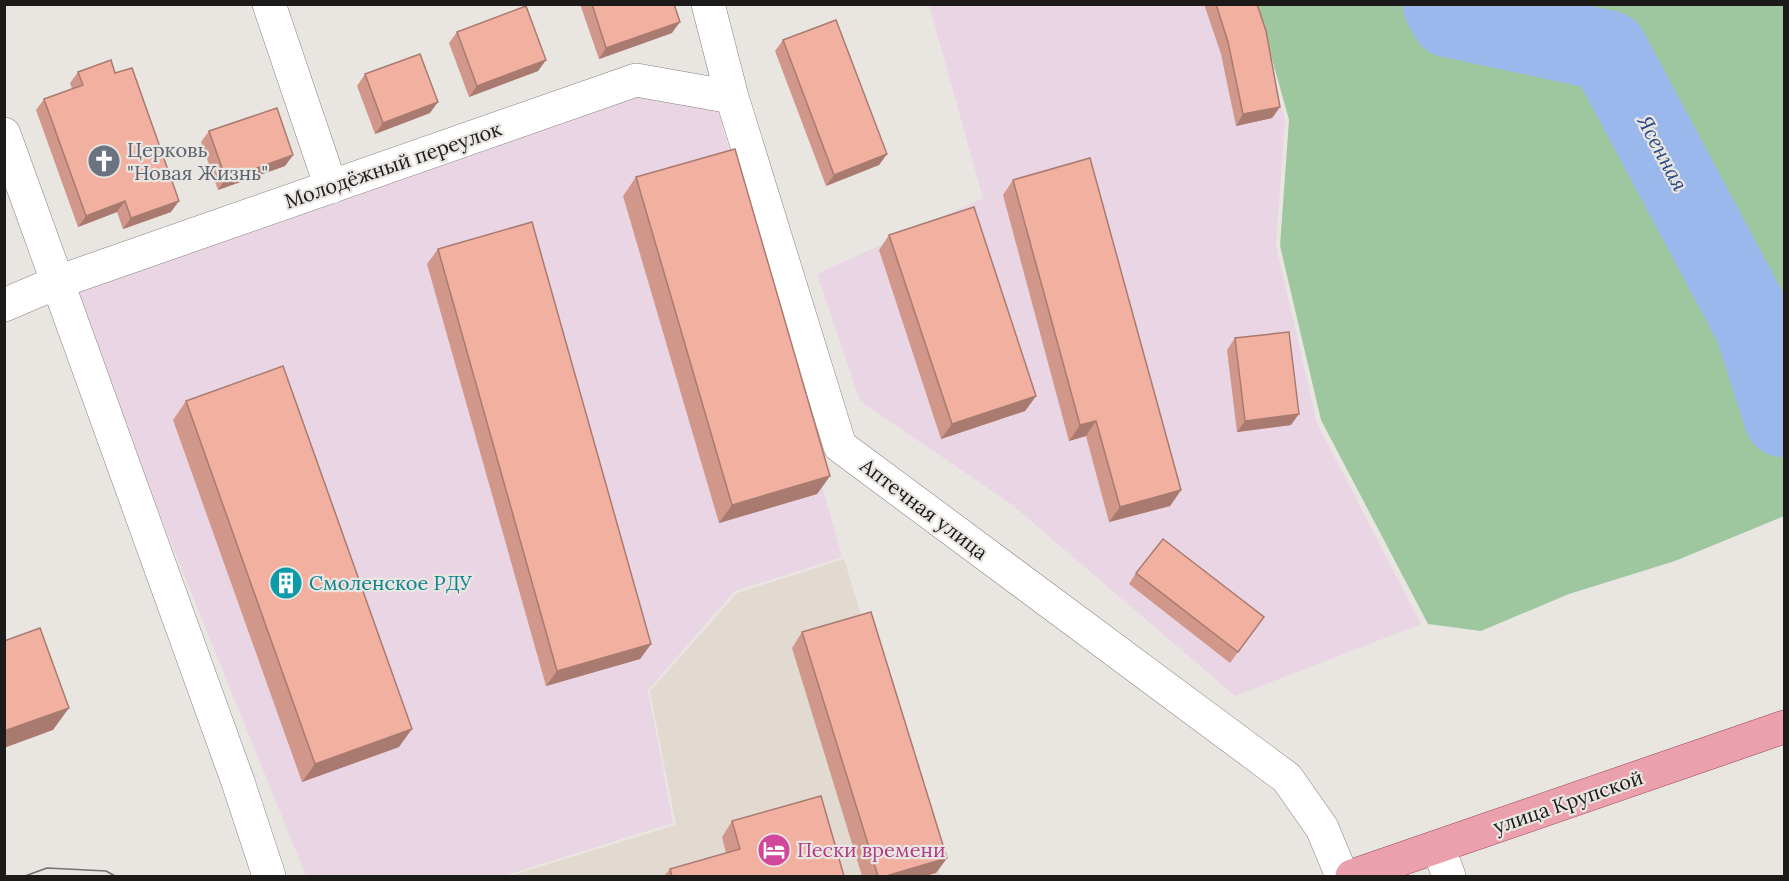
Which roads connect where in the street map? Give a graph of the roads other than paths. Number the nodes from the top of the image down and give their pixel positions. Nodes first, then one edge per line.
1 (270, 4) edge
2 (708, 4) edge
3 (732, 97) junction
4 (4, 134) edge
5 (331, 187) junction
6 (58, 282) junction
7 (4, 305) edge
8 (1785, 727) edge
9 (1443, 862) edge
10 (269, 876) edge
11 (1342, 876) edge
12 (1352, 876) edge

1 - 5 street
2 - 3 street, Аптечная улица
3 - 5 street, Молодёжный переулок
3 - 11 street, Аптечная улица
4 - 6 street
5 - 6 street, Молодёжный переулок
6 - 7 street, Молодёжный переулок
6 - 10 street
8 - 9 main road, улица Крупской
9 - 12 main road, улица Крупской

